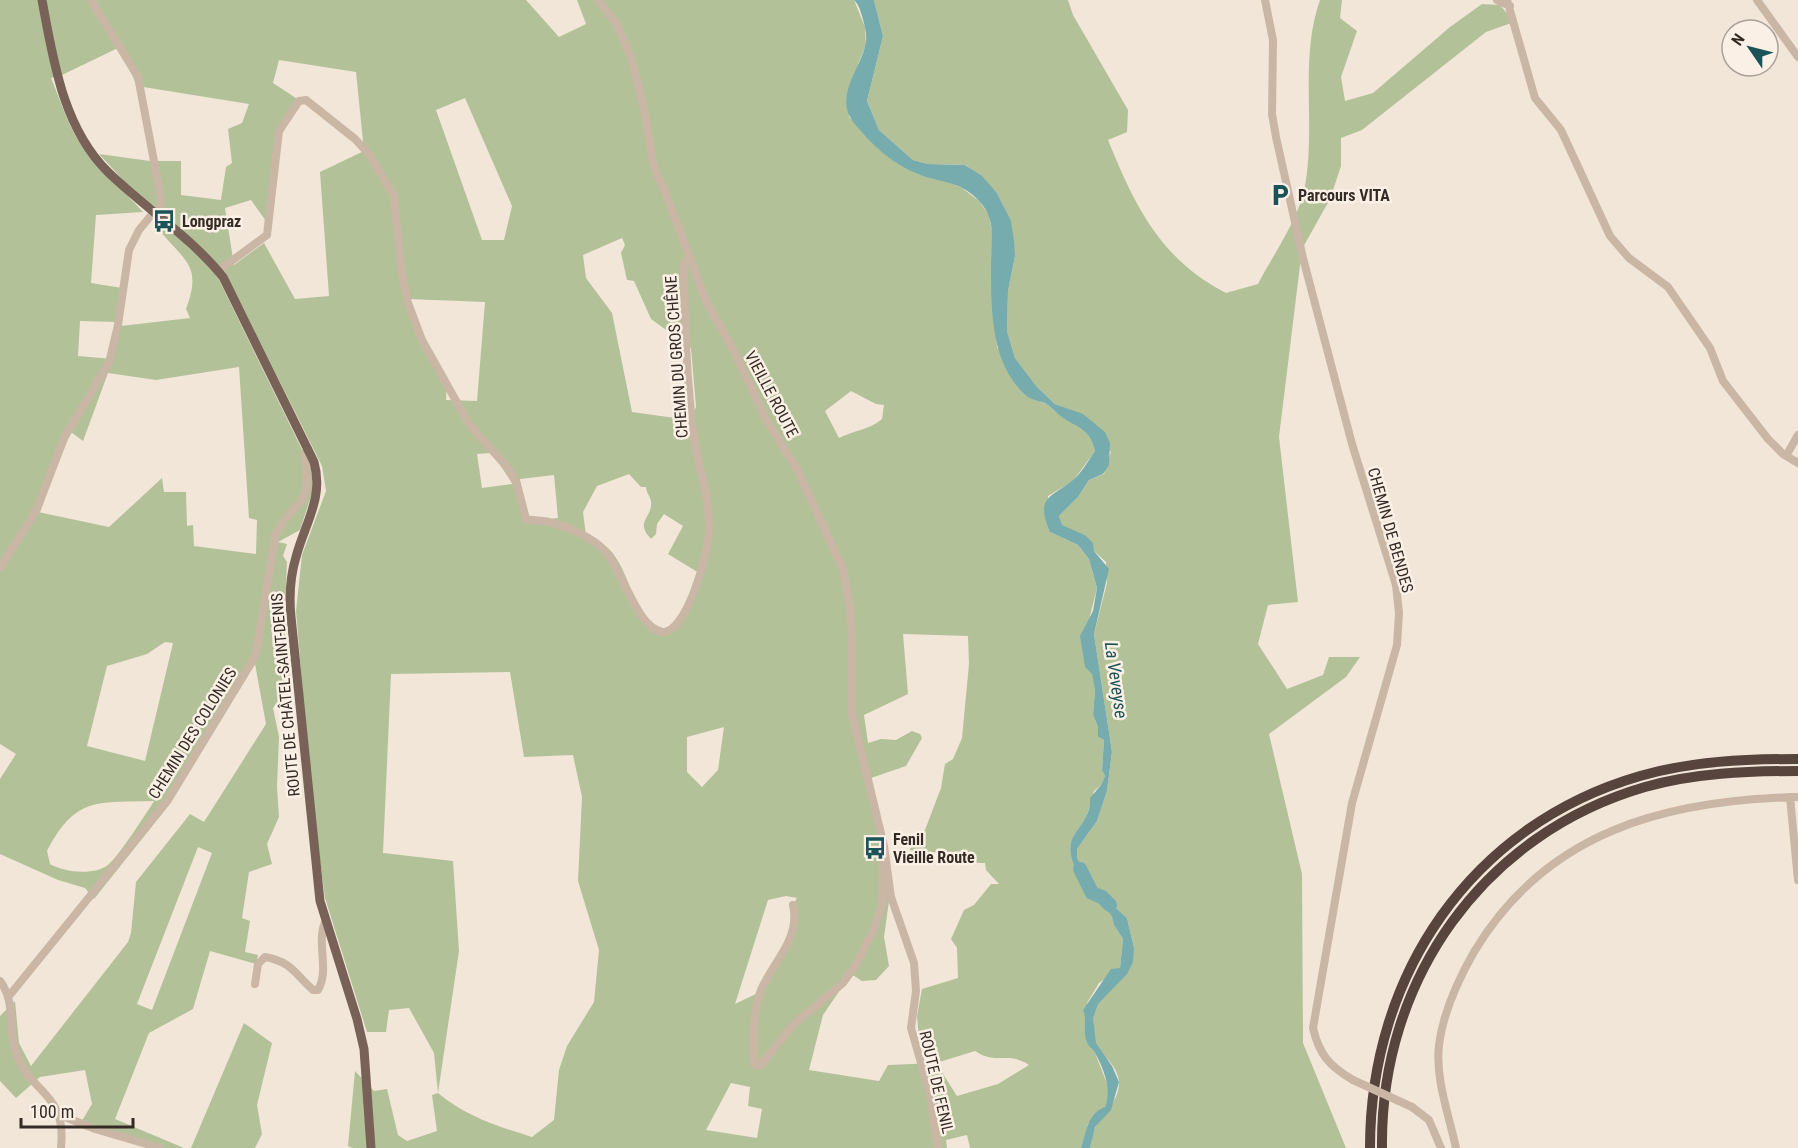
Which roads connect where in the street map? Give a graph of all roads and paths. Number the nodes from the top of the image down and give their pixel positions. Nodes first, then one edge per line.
1 (42, 0) edge
2 (91, 0) edge
3 (598, 0) edge
4 (1265, 0) edge
5 (1497, 0) edge
6 (1757, 0) edge
7 (1509, 3) edge
8 (1798, 57) edge
9 (155, 213) junction
10 (689, 257) junction
11 (218, 271) junction
12 (1798, 435) edge
13 (308, 449) junction
14 (1786, 456) junction
15 (1798, 463) edge
16 (0, 568) edge
17 (1798, 759) edge
18 (1798, 771) edge
19 (1794, 797) edge
20 (876, 812) joint
21 (884, 846) junction
22 (1798, 880) edge
23 (793, 905) dead end
24 (325, 922) junction
25 (0, 981) edge
26 (255, 984) dead end
27 (9, 996) junction
28 (60, 1115) junction
29 (61, 1148) edge
30 (160, 1148) edge
31 (371, 1148) edge
32 (938, 1148) edge
33 (1370, 1148) edge
34 (1382, 1148) edge
35 (1441, 1148) edge
36 (1456, 1148) edge

1 - 9 main road, ROUTE DE CHÂTEL-SAINT-DENIS
2 - 9 street
3 - 10 street, VIEILLE ROUTE
4 - 35 street, CHEMIN DE BENDES, bridge
5 - 7 street
6 - 8 street
7 - 14 street
9 - 11 main road, ROUTE DE CHÂTEL-SAINT-DENIS
9 - 16 street
10 - 11 street, CHEMIN DU GROS CHÊNE
10 - 20 street, VIEILLE ROUTE
11 - 13 main road, ROUTE DE CHÂTEL-SAINT-DENIS
12 - 14 street
13 - 24 main road, ROUTE DE CHÂTEL-SAINT-DENIS
13 - 27 street, CHEMIN DES COLONIES
14 - 15 street
17 - 33 highway
18 - 34 highway
19 - 22 street
19 - 36 street
20 - 21 street, ROUTE DE FENIL
21 - 23 street
21 - 32 street, ROUTE DE FENIL
24 - 26 street
24 - 31 main road, ROUTE DE CHÂTEL-SAINT-DENIS
25 - 27 street
27 - 28 street
28 - 29 street
28 - 30 street

